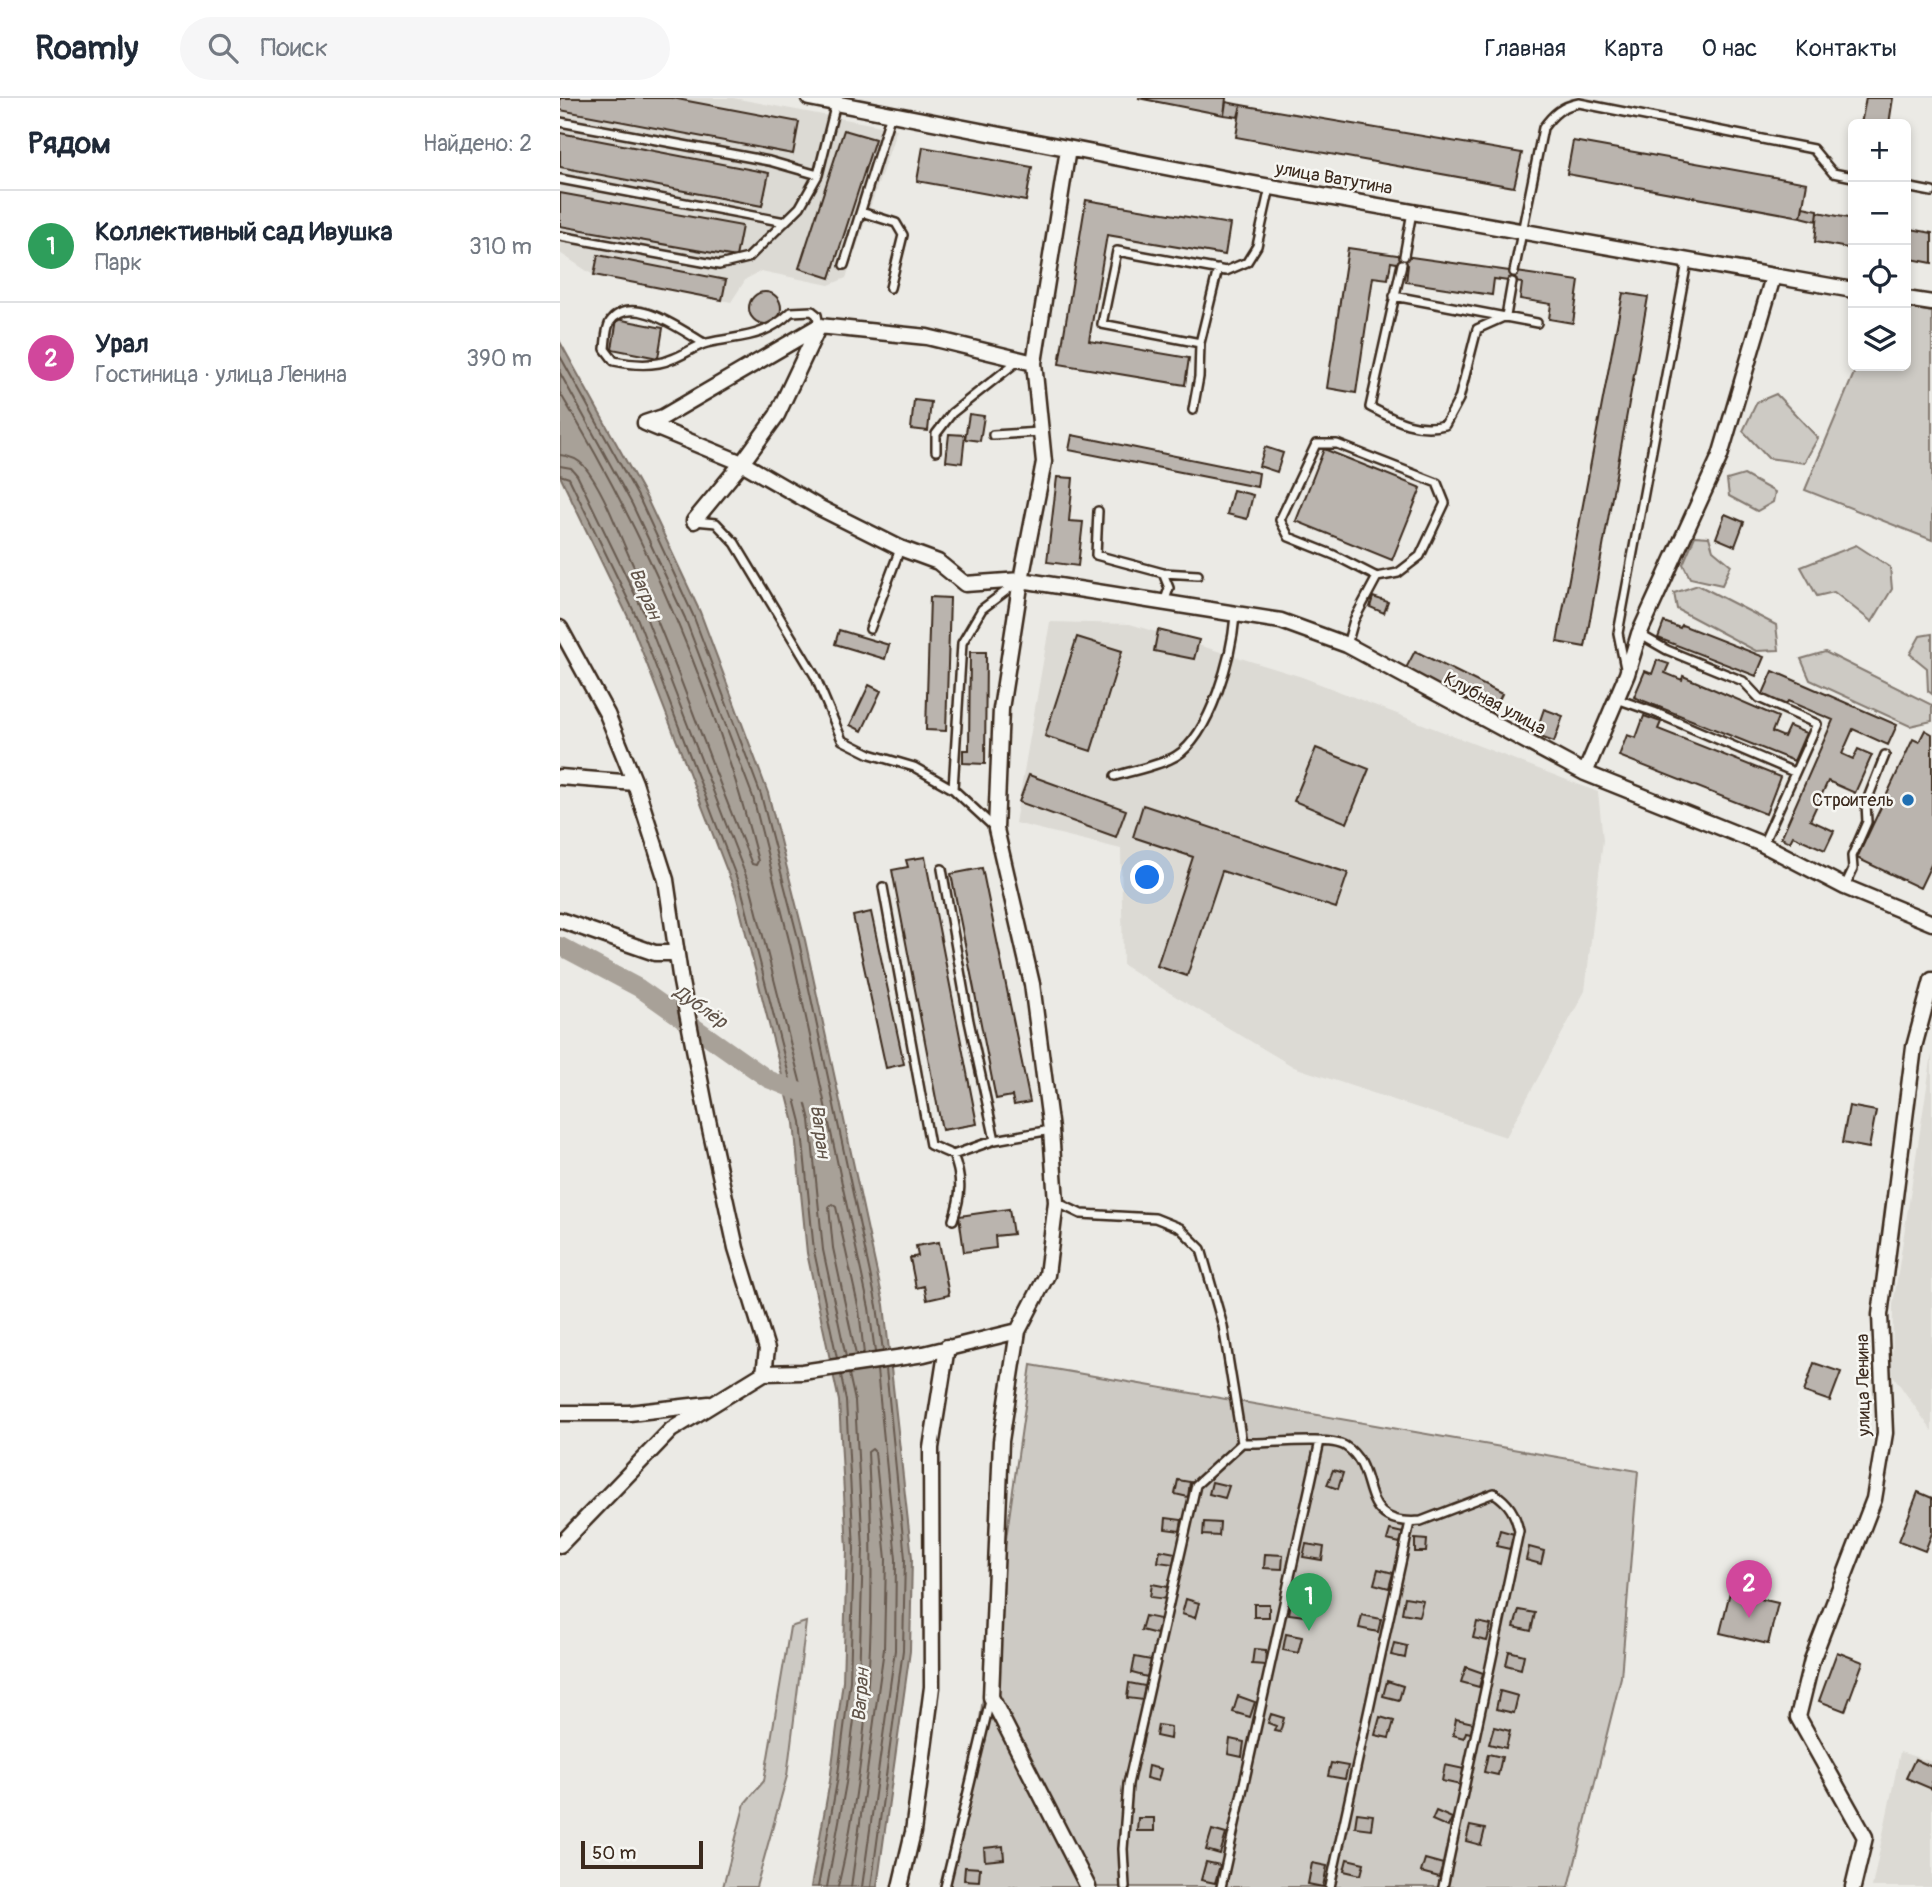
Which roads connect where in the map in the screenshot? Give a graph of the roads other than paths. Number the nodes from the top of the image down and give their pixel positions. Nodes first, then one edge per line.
1 (809, 98) edge
2 (836, 103) junction
3 (891, 114) junction
4 (560, 121) edge
5 (1068, 149) junction
6 (818, 175) junction
7 (1848, 176) edge
8 (560, 179) edge
9 (1270, 186) junction
10 (1911, 188) edge
11 (1932, 192) edge
12 (861, 212) junction
13 (1412, 212) junction
14 (785, 222) junction
15 (1522, 231) junction
16 (560, 236) edge
17 (1687, 262) junction
18 (845, 265) dead end
19 (1218, 269) junction
20 (1514, 272) dead end
21 (1773, 277) junction
22 (1512, 282) dead end
23 (890, 288) dead end
24 (1848, 289) edge
25 (1394, 296) junction
26 (1911, 300) edge
27 (1932, 303) edge
28 (1506, 316) junction
29 (1537, 323) dead end
30 (819, 326) junction
31 (704, 343) junction
32 (1200, 343) junction
33 (1027, 361) junction
34 (1193, 410) dead end
35 (1041, 431) junction
36 (993, 435) dead end
37 (936, 451) dead end
38 (743, 463) junction
39 (1098, 511) dead end
40 (694, 521) joint
41 (901, 548) junction
42 (1163, 573) junction
43 (1198, 575) dead end
44 (1377, 577) junction
45 (1021, 580) junction
46 (1164, 603) junction
47 (1235, 616) junction
48 (560, 628) edge
49 (870, 629) dead end
50 (1639, 634) junction
51 (1347, 645) junction
52 (1627, 674) junction
53 (1616, 699) junction
54 (1885, 755) dead end
55 (1794, 772) junction
56 (1585, 773) junction
57 (1115, 776) dead end
58 (560, 777) edge
59 (635, 783) junction
60 (953, 789) junction
61 (996, 828) junction
62 (1762, 844) junction
63 (942, 869) dead end
64 (883, 887) dead end
65 (1845, 887) junction
66 (560, 920) edge
67 (1932, 923) edge
68 (676, 953) junction
69 (1932, 980) edge
70 (1051, 1130) junction
71 (995, 1140) junction
72 (953, 1155) junction
73 (1056, 1202) junction
74 (953, 1220) dead end
75 (1018, 1331) junction
76 (947, 1347) junction
77 (764, 1373) junction
78 (714, 1404) junction
79 (560, 1413) edge
80 (1320, 1441) junction
81 (1242, 1443) junction
82 (1410, 1522) junction
83 (560, 1545) edge
84 (991, 1697) junction
85 (900, 1887) edge
86 (945, 1887) edge
87 (1088, 1887) edge
88 (1125, 1887) edge
89 (1221, 1887) edge
90 (1330, 1887) edge
91 (1443, 1887) edge
92 (1853, 1887) edge

1 - 2 street, улица Ватутина
2 - 3 street, улица Ватутина
2 - 6 lane
3 - 5 street, улица Ватутина
3 - 12 lane
4 - 6 lane
5 - 9 street, улица Ватутина
5 - 33 street
6 - 14 lane
7 - 15 lane
8 - 14 lane
9 - 13 street, улица Ватутина
9 - 19 lane
10 - 11 lane
12 - 18 lane
12 - 23 lane
13 - 15 street, улица Ватутина
13 - 25 lane
14 - 16 lane
15 - 17 street, улица Ватутина
15 - 20 lane
17 - 21 street, улица Ватутина
17 - 52 lane
19 - 32 lane
19 - 32 lane
21 - 24 street, улица Ватутина
21 - 50 street
22 - 28 lane
25 - 28 lane
25 - 28 lane
26 - 27 street
28 - 29 lane
30 - 31 lane
30 - 33 street
30 - 38 street
30 - 38 street, Клубная улица
31 - 31 lane
32 - 34 lane
33 - 35 street
33 - 37 lane
35 - 36 lane
35 - 45 street
38 - 40 street
38 - 41 street, Клубная улица
39 - 42 lane
40 - 60 lane
41 - 45 street, Клубная улица
41 - 49 lane
42 - 43 lane
42 - 46 lane
44 - 44 lane
44 - 51 lane
45 - 46 street, Клубная улица
45 - 60 lane
45 - 61 street
46 - 47 street, Клубная улица
47 - 51 street, Клубная улица
47 - 57 lane
48 - 59 street
50 - 52 street
50 - 55 lane
51 - 56 street, Клубная улица
52 - 53 street
53 - 55 lane
53 - 56 street
54 - 65 lane
55 - 62 lane
56 - 62 street, Клубная улица
58 - 59 street
59 - 68 street
60 - 61 lane
61 - 70 street
62 - 65 street, Клубная улица
63 - 71 lane
64 - 72 lane
65 - 67 street, Клубная улица
66 - 68 street
68 - 77 street
69 - 92 street, улица Ленина
70 - 71 lane
70 - 73 street
71 - 72 lane
72 - 74 lane
73 - 75 street
73 - 81 lane
75 - 76 street
75 - 84 street
76 - 77 street
76 - 85 street
77 - 78 street
78 - 79 street
78 - 83 street
80 - 81 lane
80 - 82 lane
80 - 89 lane
81 - 88 lane
82 - 90 lane
82 - 91 lane
84 - 86 lane
84 - 87 street

